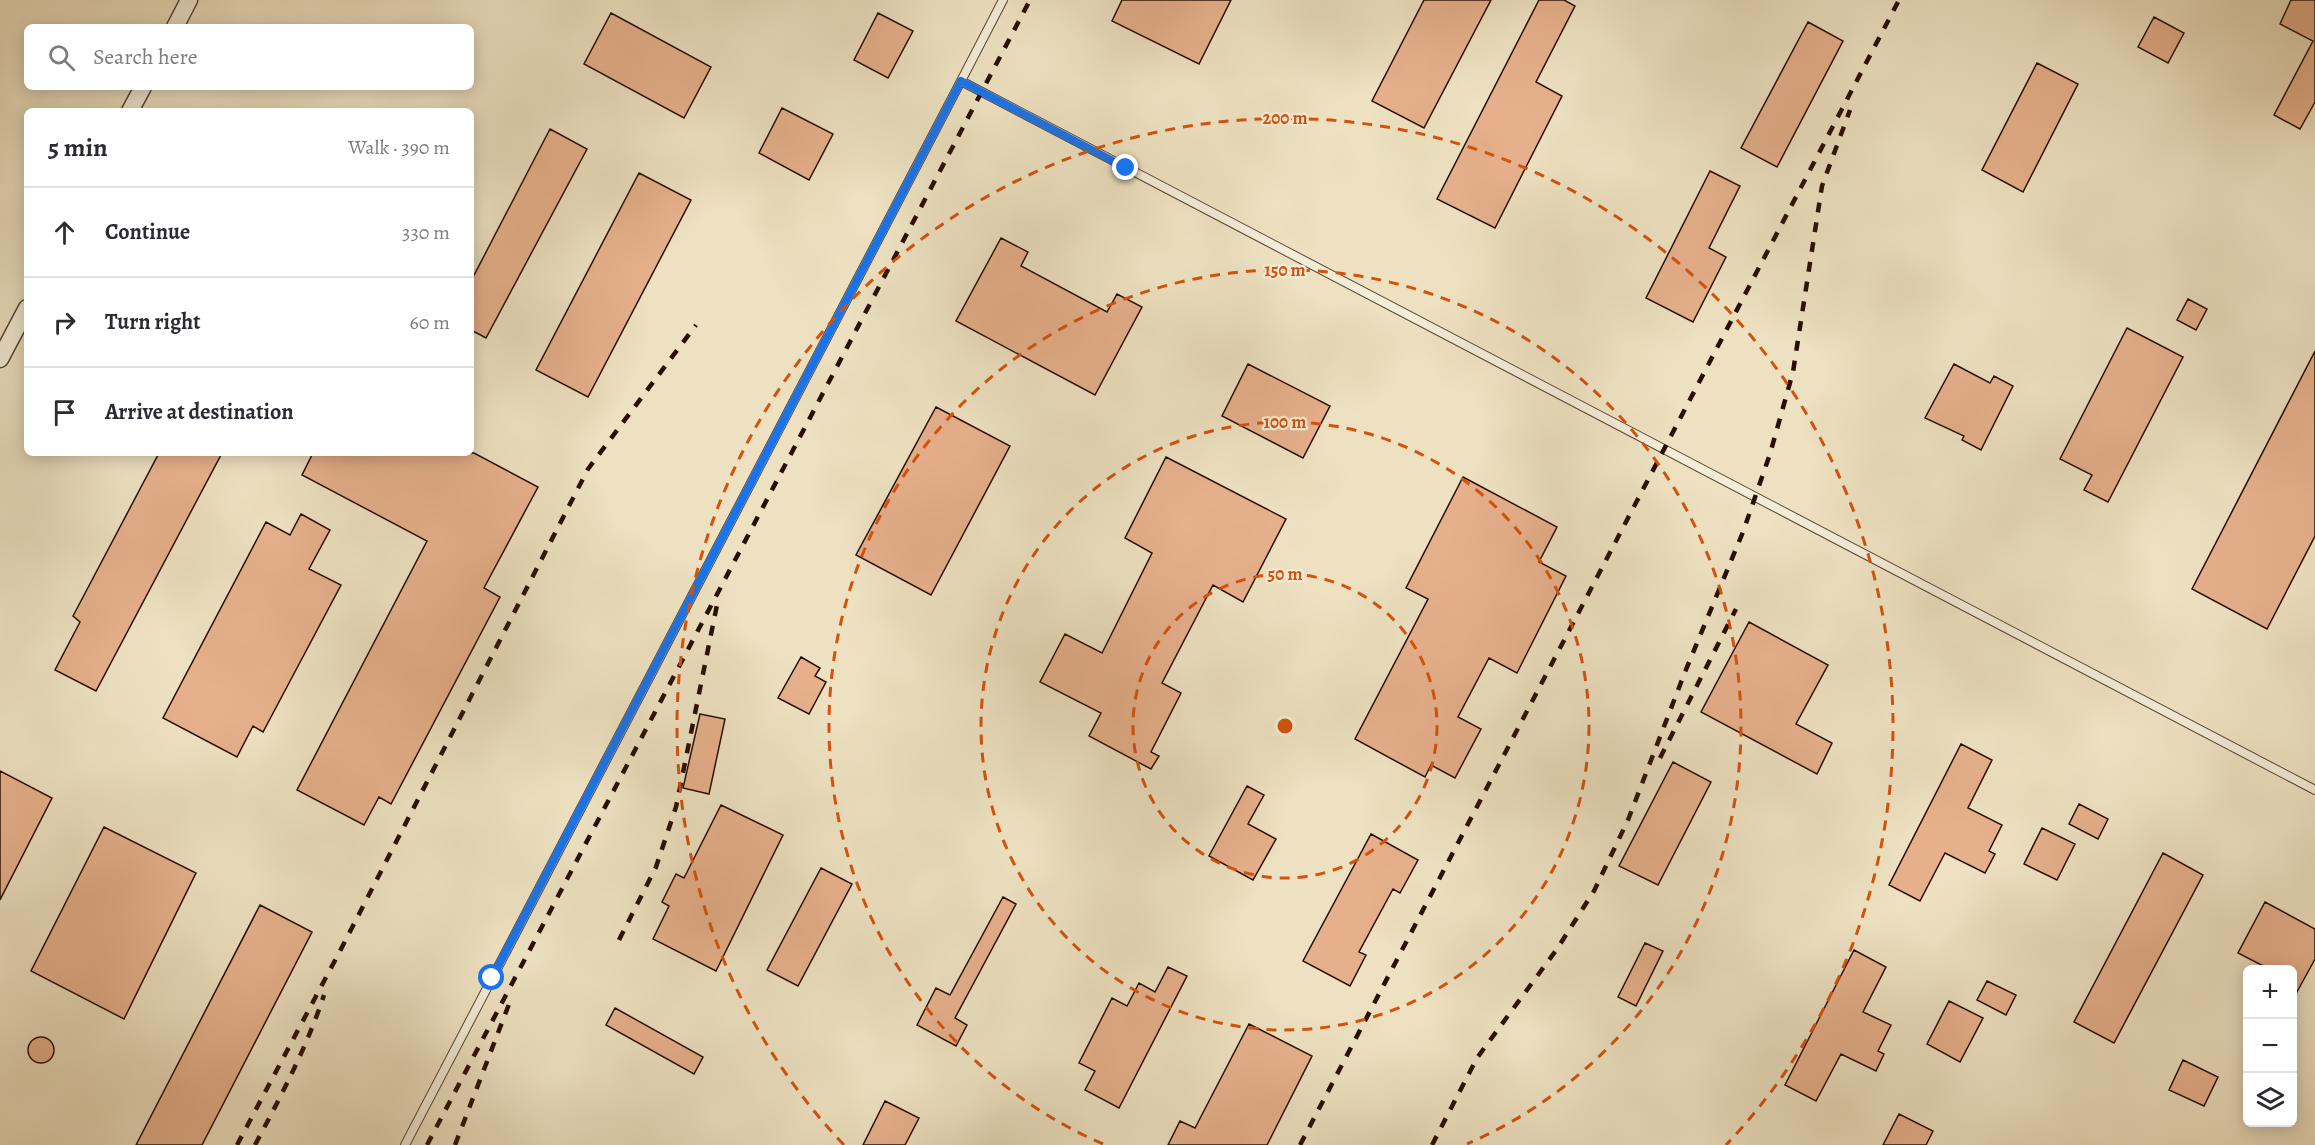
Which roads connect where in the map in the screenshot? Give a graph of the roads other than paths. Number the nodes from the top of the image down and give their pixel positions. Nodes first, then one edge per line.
1 (189, 0) edge
2 (1003, 0) edge
3 (177, 24) edge
4 (961, 81) junction
5 (141, 90) edge
6 (132, 108) edge
7 (24, 314) edge
8 (0, 359) edge
9 (2315, 790) edge
10 (405, 1145) edge

1 - 3 street
2 - 4 lane
4 - 9 lane
4 - 10 lane
5 - 6 street
7 - 8 street

